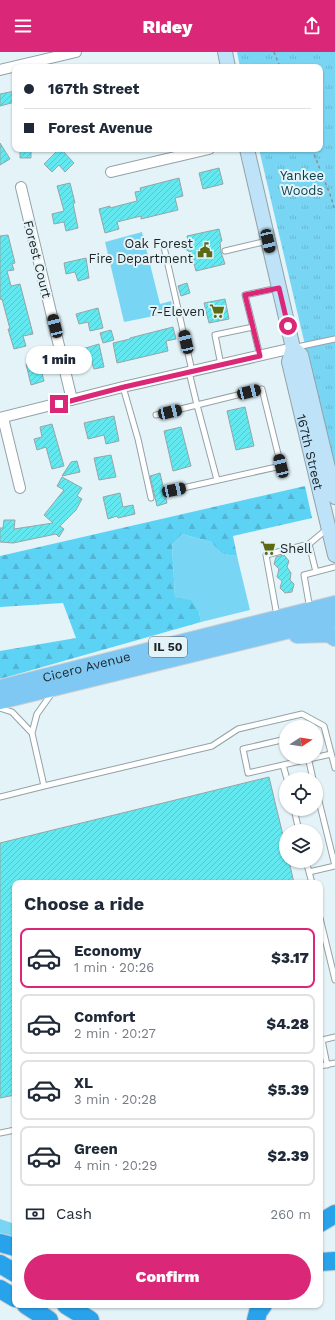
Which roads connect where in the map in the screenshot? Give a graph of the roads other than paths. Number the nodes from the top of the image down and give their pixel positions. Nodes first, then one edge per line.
1 (76, 52) edge
2 (225, 52) edge
3 (25, 64) edge
4 (227, 64) edge
5 (12, 67) edge
6 (0, 70) edge
7 (195, 152) edge
8 (248, 152) edge
9 (111, 172) dead end
10 (21, 187) dead end
11 (268, 241) junction
12 (164, 247) dead end
13 (225, 251) dead end
14 (279, 288) junction
15 (253, 327) junction
16 (335, 339) edge
17 (293, 348) junction
18 (260, 356) junction
19 (221, 366) junction
20 (191, 372) junction
21 (124, 387) junction
22 (72, 400) junction
23 (197, 405) junction
24 (156, 415) dead end
25 (2, 418) edge
26 (217, 480) junction
27 (20, 488) dead end
28 (174, 490) dead end
29 (335, 496) edge
30 (151, 498) dead end
31 (328, 528) junction
32 (309, 544) junction
33 (335, 555) edge
34 (335, 567) edge
35 (316, 572) junction
36 (335, 604) edge
37 (311, 610) junction
38 (278, 619) junction
39 (335, 619) edge
40 (265, 635) junction
41 (335, 638) edge
42 (56, 687) junction
43 (0, 688) edge
44 (0, 701) edge
45 (0, 708) edge
46 (32, 733) junction
47 (279, 741) edge
48 (332, 754) junction
49 (323, 756) edge
50 (287, 764) edge
51 (283, 765) junction
52 (335, 768) edge
53 (285, 772) edge
54 (44, 786) junction
55 (0, 798) edge
56 (322, 816) edge
57 (308, 868) edge
58 (309, 872) junction
59 (311, 880) edge
60 (323, 930) edge
61 (335, 980) edge
62 (335, 1037) edge
63 (323, 1040) edge
64 (323, 1045) edge
65 (335, 1063) edge
66 (327, 1065) junction
67 (323, 1066) edge
68 (12, 1131) edge
69 (0, 1133) edge
70 (335, 1214) edge
71 (323, 1221) edge
72 (0, 1243) edge
73 (12, 1246) edge
74 (335, 1261) edge
75 (323, 1262) edge
76 (0, 1264) edge
77 (12, 1271) edge
78 (0, 1289) edge
79 (12, 1296) edge
80 (31, 1308) edge
81 (71, 1308) edge
82 (261, 1308) edge
83 (49, 1320) edge
84 (90, 1320) edge
85 (256, 1320) edge

1 - 3 street
2 - 4 main road
5 - 6 street
7 - 9 street
8 - 11 main road, 167th Street
10 - 22 street, Forest Court
11 - 13 lane
11 - 14 main road, 167th Street
12 - 20 lane
14 - 15 lane
14 - 17 main road, 167th Street
15 - 18 lane
15 - 19 lane
16 - 17 lane
17 - 18 street
17 - 29 main road, 167th Street
17 - 31 main road, 167th Street
18 - 19 street
19 - 20 street
20 - 21 street
20 - 23 lane
21 - 22 street
21 - 30 lane
22 - 25 street
23 - 24 lane
23 - 26 lane
23 - 26 lane
25 - 27 street
26 - 28 lane
31 - 32 lane
31 - 33 main road, 167th Street
32 - 35 lane
32 - 38 lane
34 - 35 lane
35 - 37 lane
36 - 37 main road, Cicero Avenue / IL 50
37 - 38 main road, Cicero Avenue / IL 50
38 - 43 main road, Cicero Avenue / IL 50
39 - 40 main road, Cicero Avenue / IL 50
40 - 41 main road
40 - 42 main road, Cicero Avenue / IL 50
42 - 44 main road, Cicero Avenue / IL 50
42 - 46 lane
45 - 46 lane
46 - 54 lane
47 - 51 lane
48 - 49 lane
48 - 52 lane
48 - 54 lane
50 - 51 lane
51 - 53 lane
54 - 55 lane
56 - 58 lane
57 - 58 lane
58 - 59 lane
60 - 61 lane
62 - 63 lane
64 - 66 lane
65 - 66 lane
66 - 67 lane
68 - 69 lane
70 - 71 highway
72 - 73 highway
74 - 75 highway
76 - 77 highway
78 - 79 highway
80 - 83 highway
81 - 84 highway
82 - 85 highway

